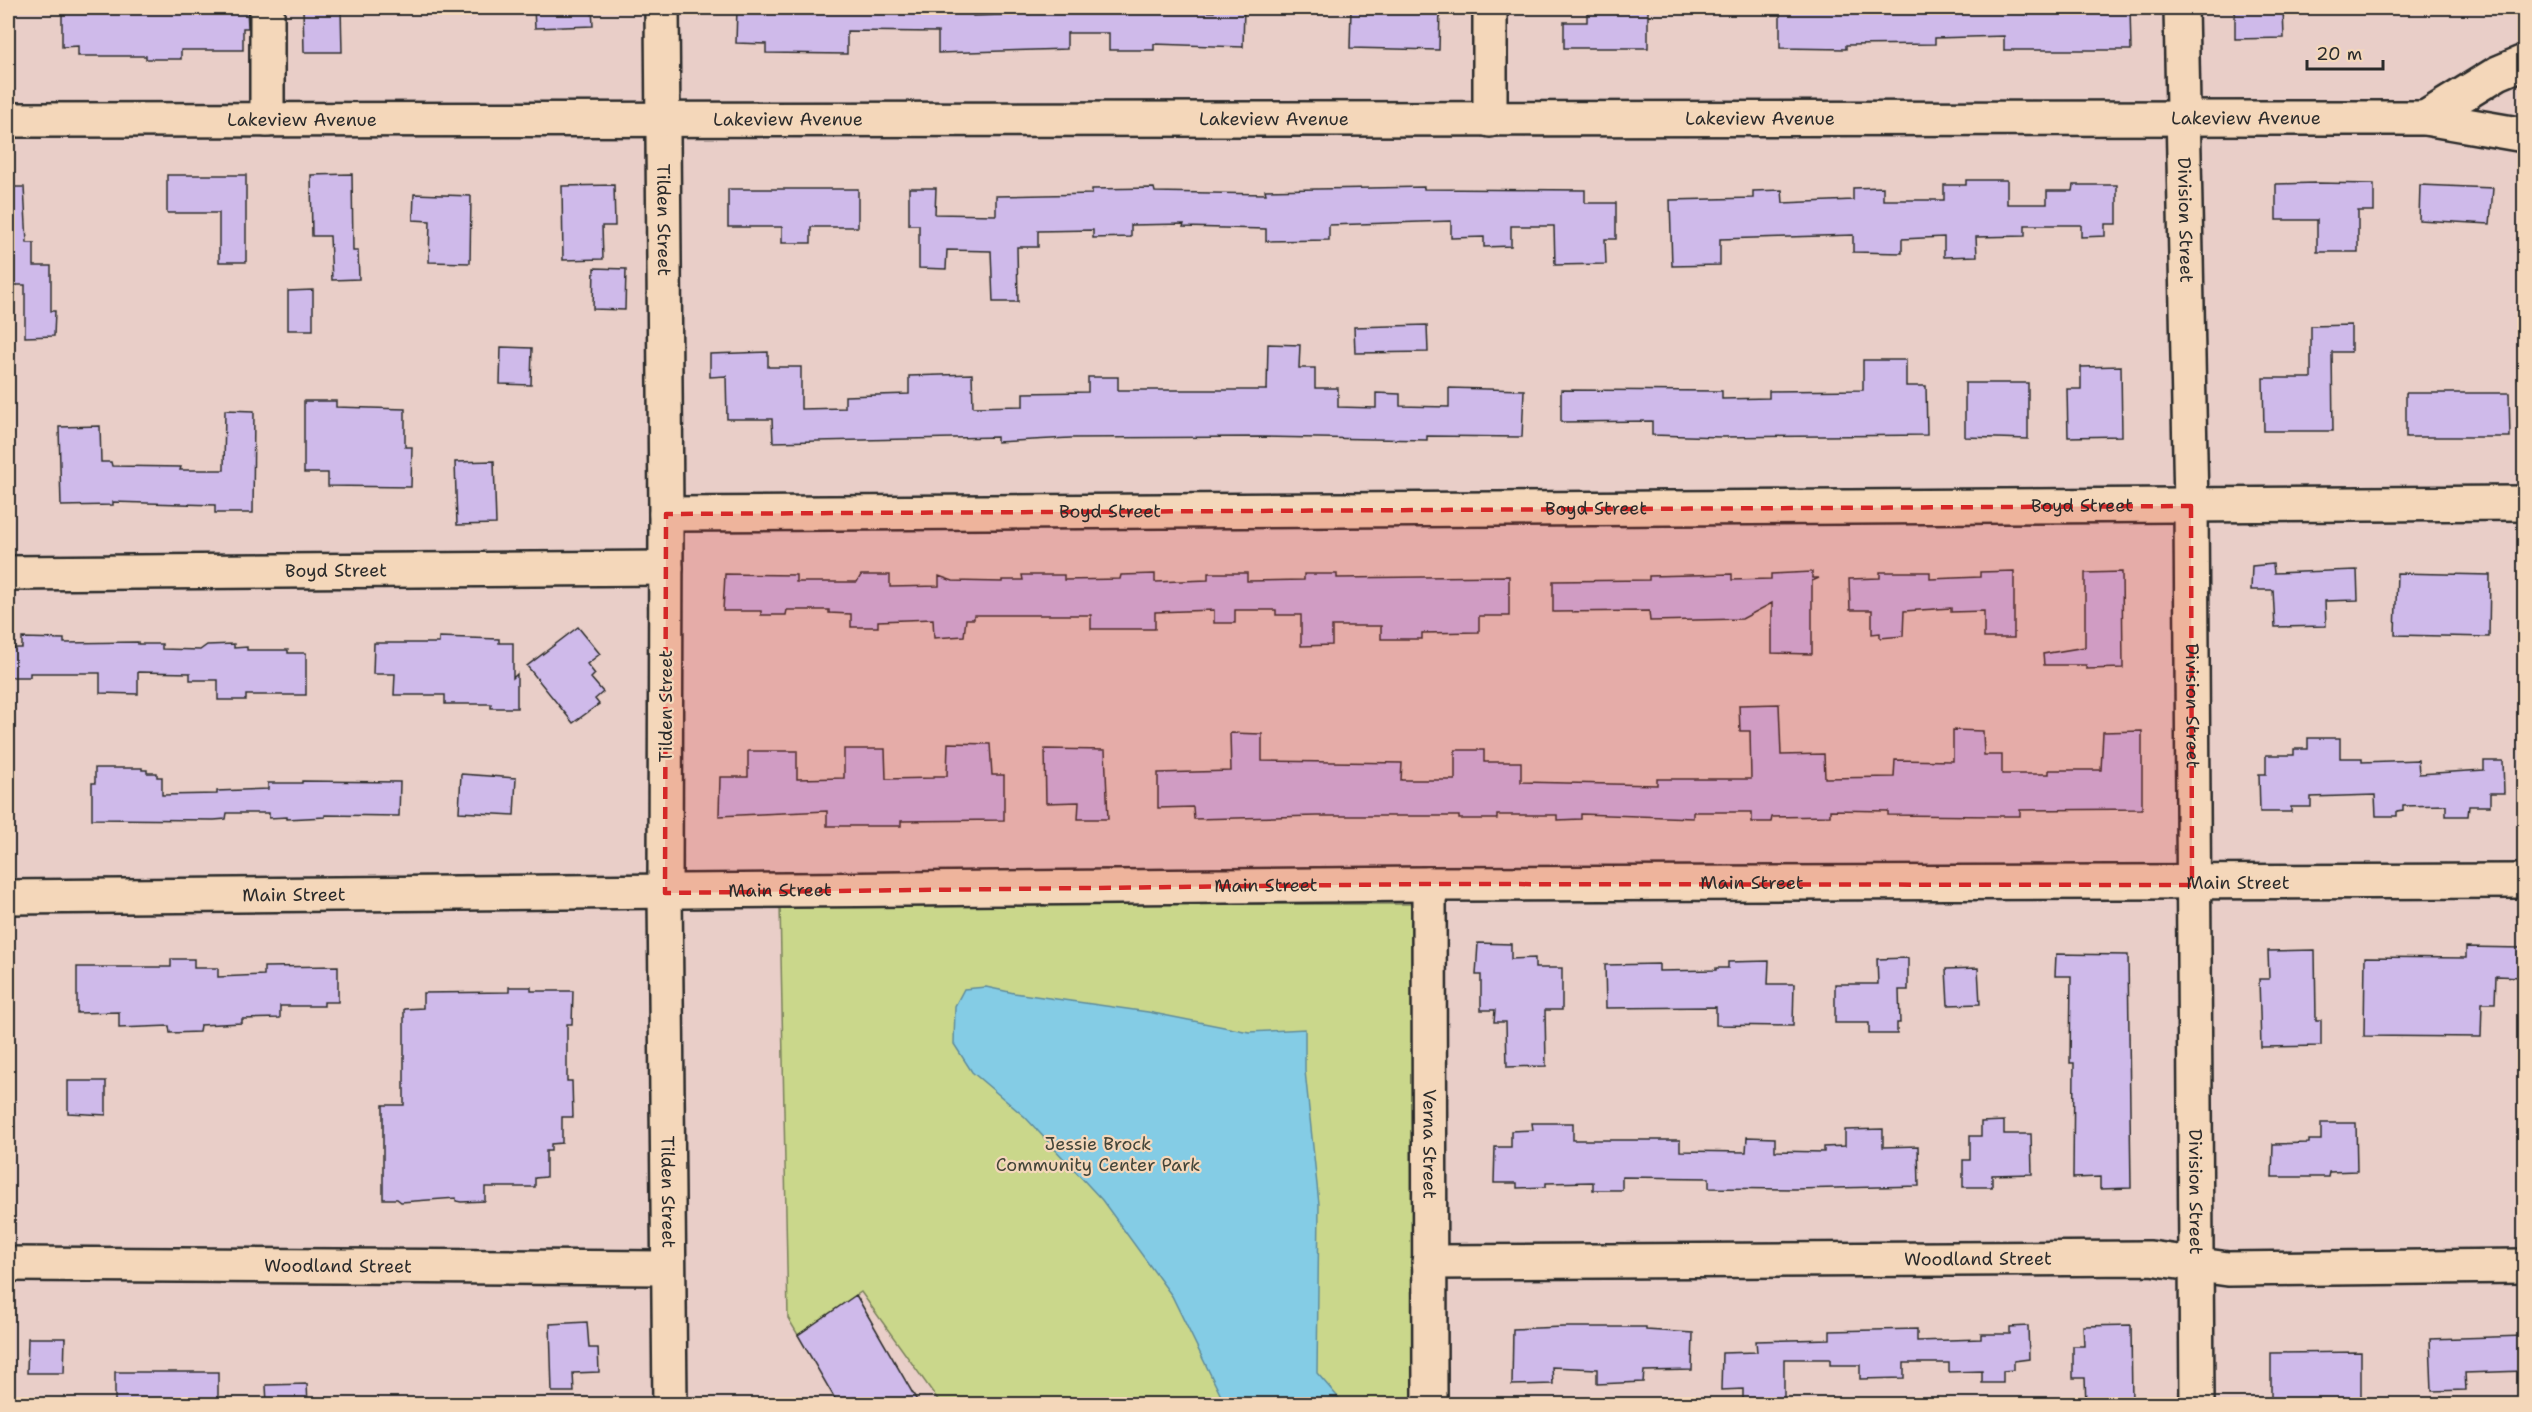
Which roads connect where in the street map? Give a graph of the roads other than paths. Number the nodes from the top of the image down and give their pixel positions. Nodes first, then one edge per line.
1 (267, 8) edge
2 (662, 8) edge
3 (1490, 8) edge
4 (2181, 8) edge
5 (2524, 62) edge
6 (663, 118) junction
7 (2425, 118) junction
8 (2181, 119) junction
9 (8, 120) edge
10 (267, 120) junction
11 (1490, 120) junction
12 (2524, 135) edge
13 (2524, 503) edge
14 (2191, 506) junction
15 (666, 514) junction
16 (666, 568) junction
17 (8, 573) edge
18 (2524, 881) edge
19 (1429, 884) junction
20 (2192, 885) junction
21 (665, 893) junction
22 (8, 897) edge
23 (1429, 1262) junction
24 (8, 1264) edge
25 (2196, 1264) junction
26 (2524, 1266) edge
27 (668, 1268) junction
28 (670, 1404) edge
29 (1430, 1404) edge
30 (2197, 1404) edge

1 - 10 street
2 - 6 street, Tilden Street
3 - 11 street
4 - 8 street, Division Street
5 - 7 street
6 - 10 street, Lakeview Avenue
6 - 11 street, Lakeview Avenue
6 - 15 street, Tilden Street
7 - 8 street, Lakeview Avenue
7 - 12 street, Lakeview Avenue
8 - 11 street, Lakeview Avenue
8 - 14 street, Division Street
9 - 10 street, Lakeview Avenue
13 - 14 street, Boyd Street
14 - 15 street, Boyd Street
14 - 20 street, Division Street
15 - 16 street, Tilden Street
16 - 17 street, Boyd Street
16 - 21 street, Tilden Street
18 - 20 street, Main Street
19 - 20 street, Main Street
19 - 21 street, Main Street
19 - 23 street, Verna Street
20 - 25 street, Division Street
21 - 22 street, Main Street
21 - 27 street, Tilden Street
23 - 25 street, Woodland Street
23 - 29 street, Verna Street
24 - 27 street, Woodland Street
25 - 26 street, Woodland Street
25 - 30 street, Division Street
27 - 28 street, Tilden Street

